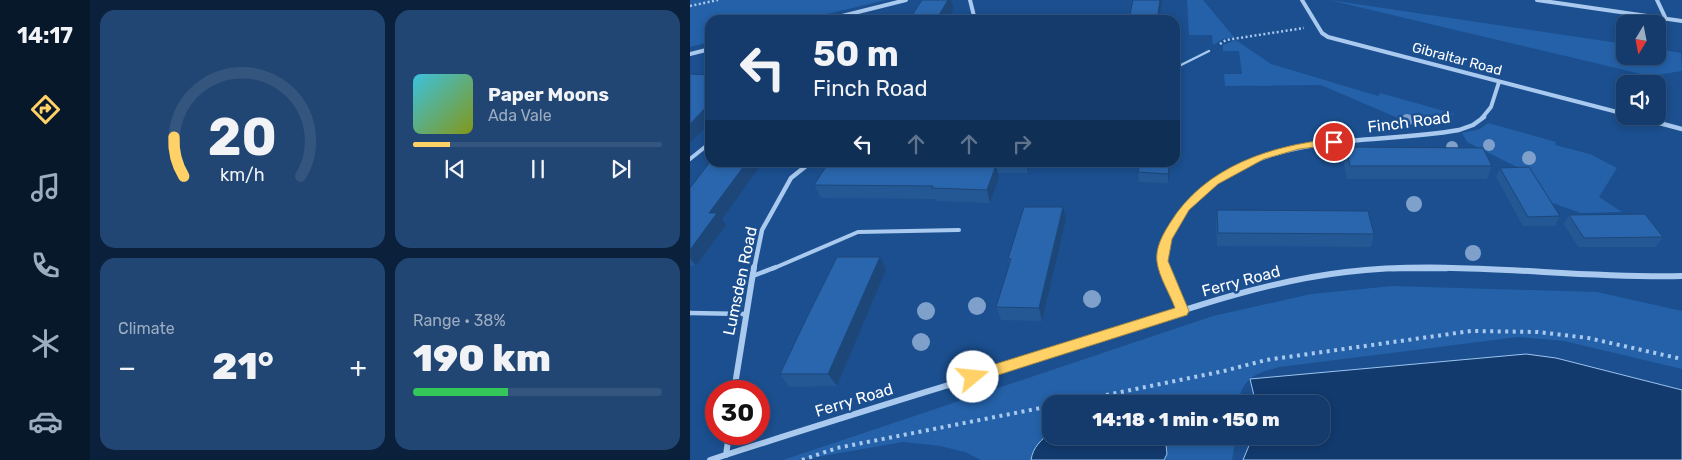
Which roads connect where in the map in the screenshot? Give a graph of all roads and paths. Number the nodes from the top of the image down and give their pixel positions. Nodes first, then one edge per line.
1 (718, 0) edge
2 (906, 0) edge
3 (970, 0) edge
4 (1302, 0) edge
5 (1537, 0) edge
6 (1657, 0) edge
7 (690, 6) edge
8 (846, 15) edge
9 (974, 15) edge
10 (1639, 15) edge
11 (1664, 15) edge
12 (1666, 19) edge
13 (1682, 21) edge
14 (1317, 26) junction
15 (705, 50) edge
16 (1209, 51) joint
17 (690, 54) edge
18 (1180, 66) edge
19 (1499, 82) junction
20 (1616, 112) edge
21 (1666, 125) edge
22 (1682, 129) edge
23 (705, 147) edge
24 (690, 159) edge
25 (805, 167) edge
26 (958, 230) dead end
27 (752, 276) junction
28 (1682, 276) edge
29 (1183, 311) junction
30 (690, 313) edge
31 (745, 314) junction
32 (1682, 359) edge
33 (736, 380) edge
34 (1106, 395) edge
35 (1042, 408) edge
36 (727, 445) edge
37 (726, 455) junction
38 (710, 460) edge
39 (802, 460) edge

1 - 7 path
2 - 8 street
3 - 9 street
4 - 14 street, Gibraltar Road
5 - 10 street
6 - 11 street
12 - 13 street
14 - 16 path
14 - 19 street, Gibraltar Road
15 - 17 street
16 - 18 lane
19 - 20 street, Gibraltar Road
19 - 29 street, Finch Road
21 - 22 street
23 - 24 lane
25 - 27 street, Lumsden Road
26 - 27 lane
27 - 31 street, Lumsden Road
28 - 29 street, Ferry Road
29 - 37 street, Ferry Road
30 - 31 lane
31 - 33 street, Lumsden Road
32 - 34 path
35 - 39 path
36 - 37 street
37 - 38 street, Ferry Road

